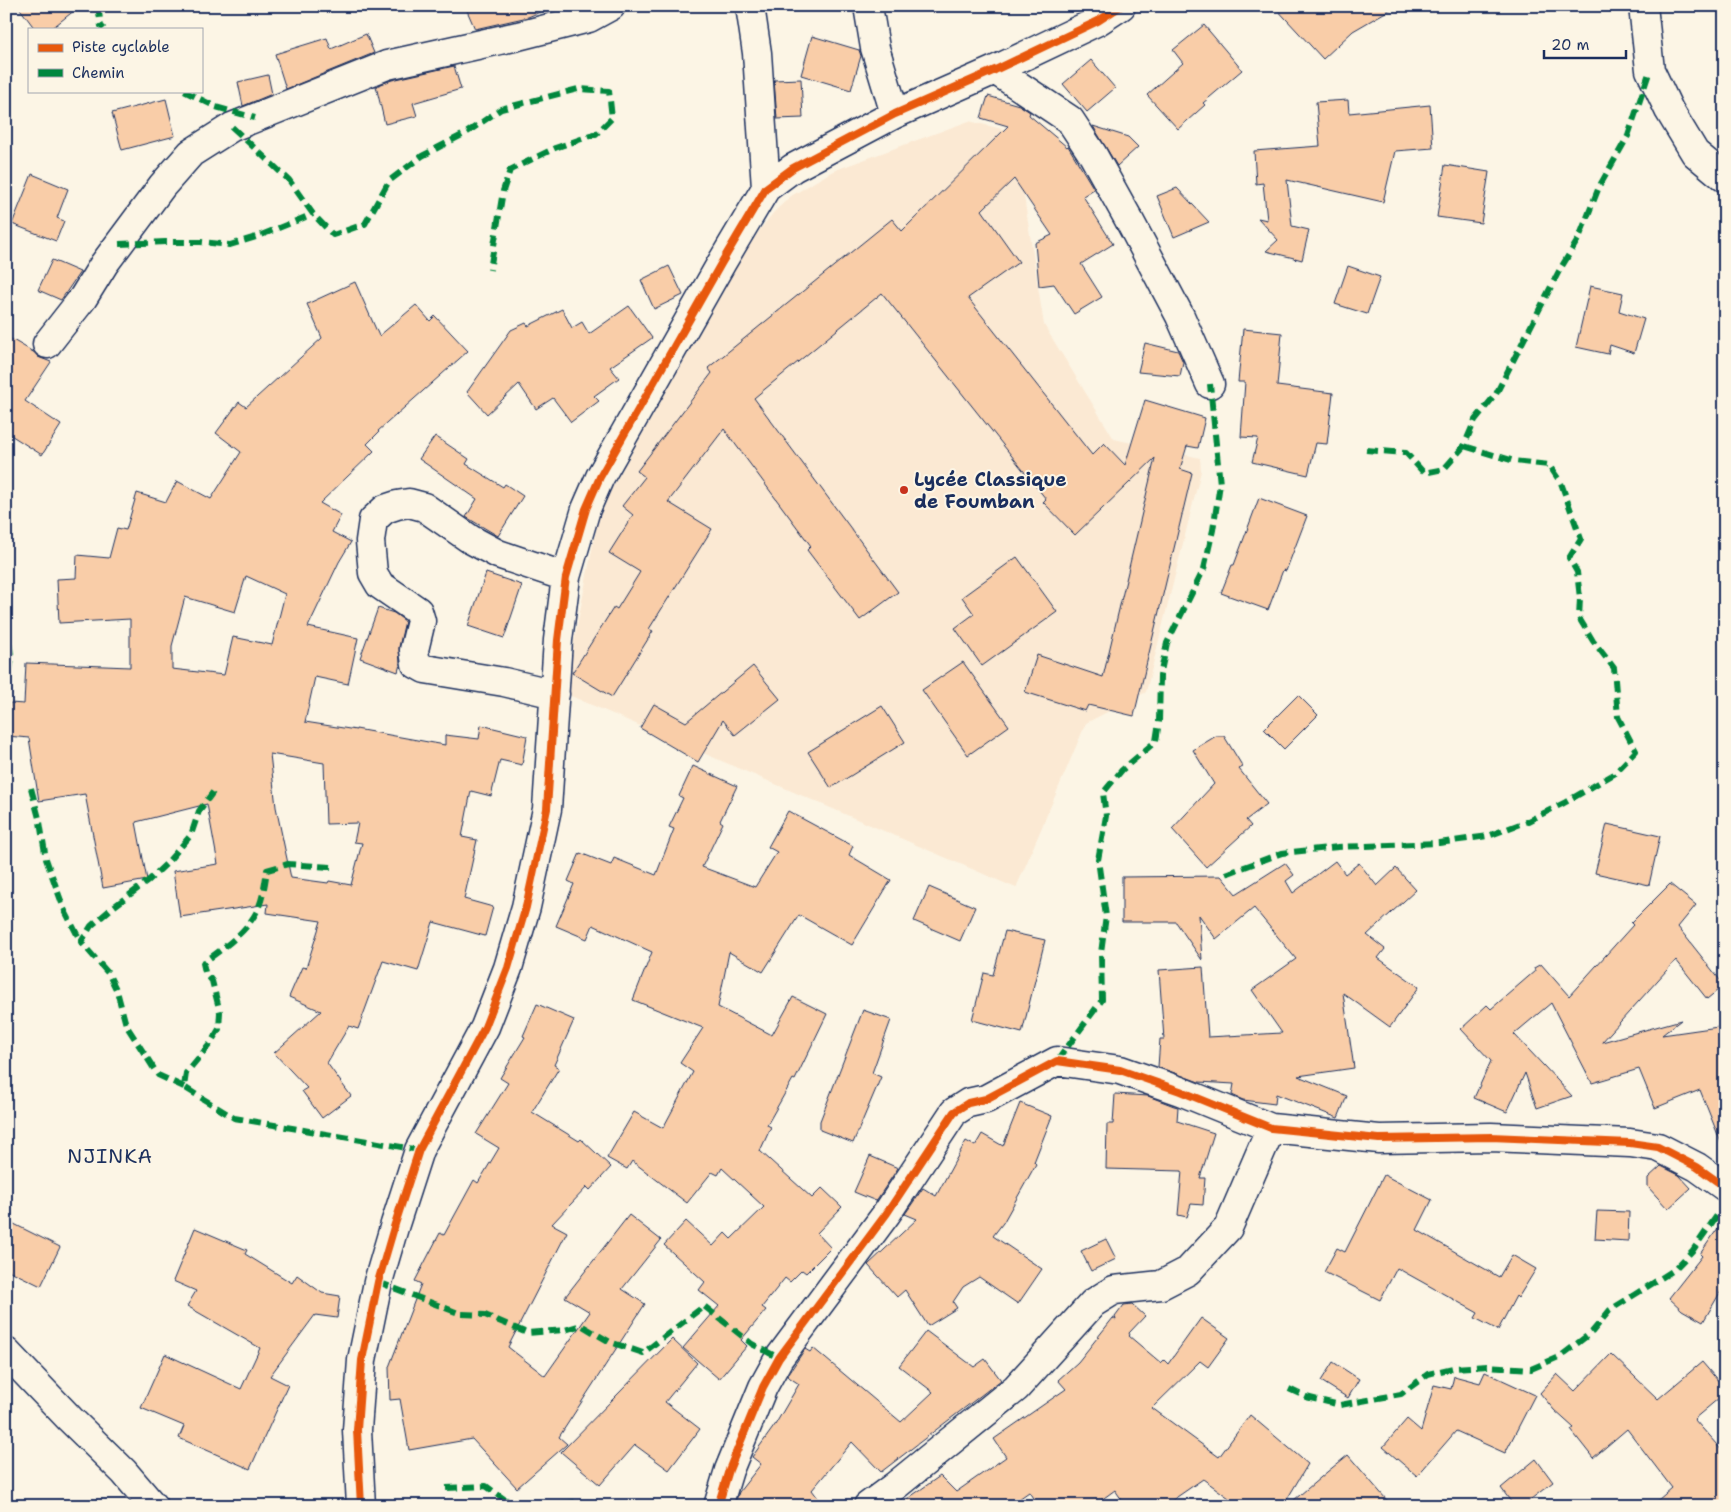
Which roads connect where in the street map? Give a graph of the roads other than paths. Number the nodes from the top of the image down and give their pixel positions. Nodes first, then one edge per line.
1 (611, 6) edge
2 (750, 6) edge
3 (868, 6) edge
4 (1121, 6) edge
5 (1642, 6) edge
6 (996, 70) junction
7 (895, 114) junction
8 (1725, 178) edge
9 (766, 188) junction
10 (47, 344) dead end
11 (1210, 384) dead end
12 (566, 577) junction
13 (554, 694) junction
14 (1271, 1128) junction
15 (1725, 1187) edge
16 (6, 1352) edge
17 (153, 1506) edge
18 (361, 1506) edge
19 (718, 1506) edge
20 (868, 1506) edge

1 - 10 street
2 - 9 street
3 - 7 street
4 - 6 street
5 - 8 street
6 - 7 street
6 - 11 street
7 - 9 street
9 - 12 street
12 - 13 street
12 - 13 street
13 - 18 street
14 - 15 street
14 - 19 street
14 - 20 street
16 - 17 street

